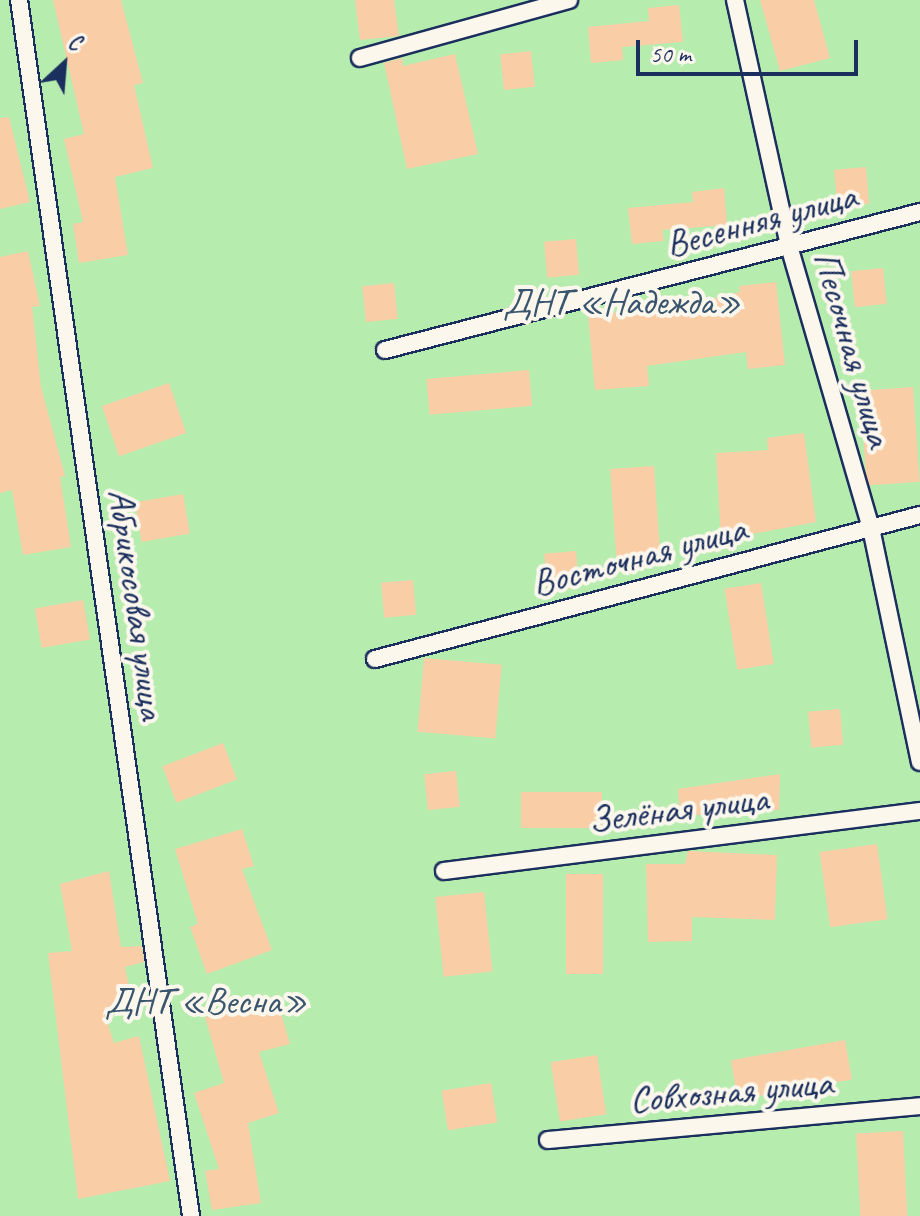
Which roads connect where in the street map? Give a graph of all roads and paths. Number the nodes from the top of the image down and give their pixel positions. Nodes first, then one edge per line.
1 (19, 0) edge
2 (569, 0) edge
3 (735, 0) edge
4 (360, 58) dead end
5 (920, 212) edge
6 (789, 246) junction
7 (385, 350) dead end
8 (920, 515) edge
9 (871, 528) junction
10 (375, 659) dead end
11 (920, 762) edge
12 (920, 811) edge
13 (444, 871) dead end
14 (920, 1106) edge
15 (548, 1140) dead end
16 (191, 1216) edge

1 - 16 lane, Абрикосовая улица
2 - 4 lane
3 - 6 lane, Песочная улица
5 - 6 lane, Весенняя улица
6 - 7 lane, Весенняя улица
6 - 9 lane, Песочная улица
8 - 9 lane, Восточная улица
9 - 10 lane, Восточная улица
9 - 11 lane, Песочная улица
12 - 13 lane, Зелёная улица
14 - 15 lane, Совхозная улица

